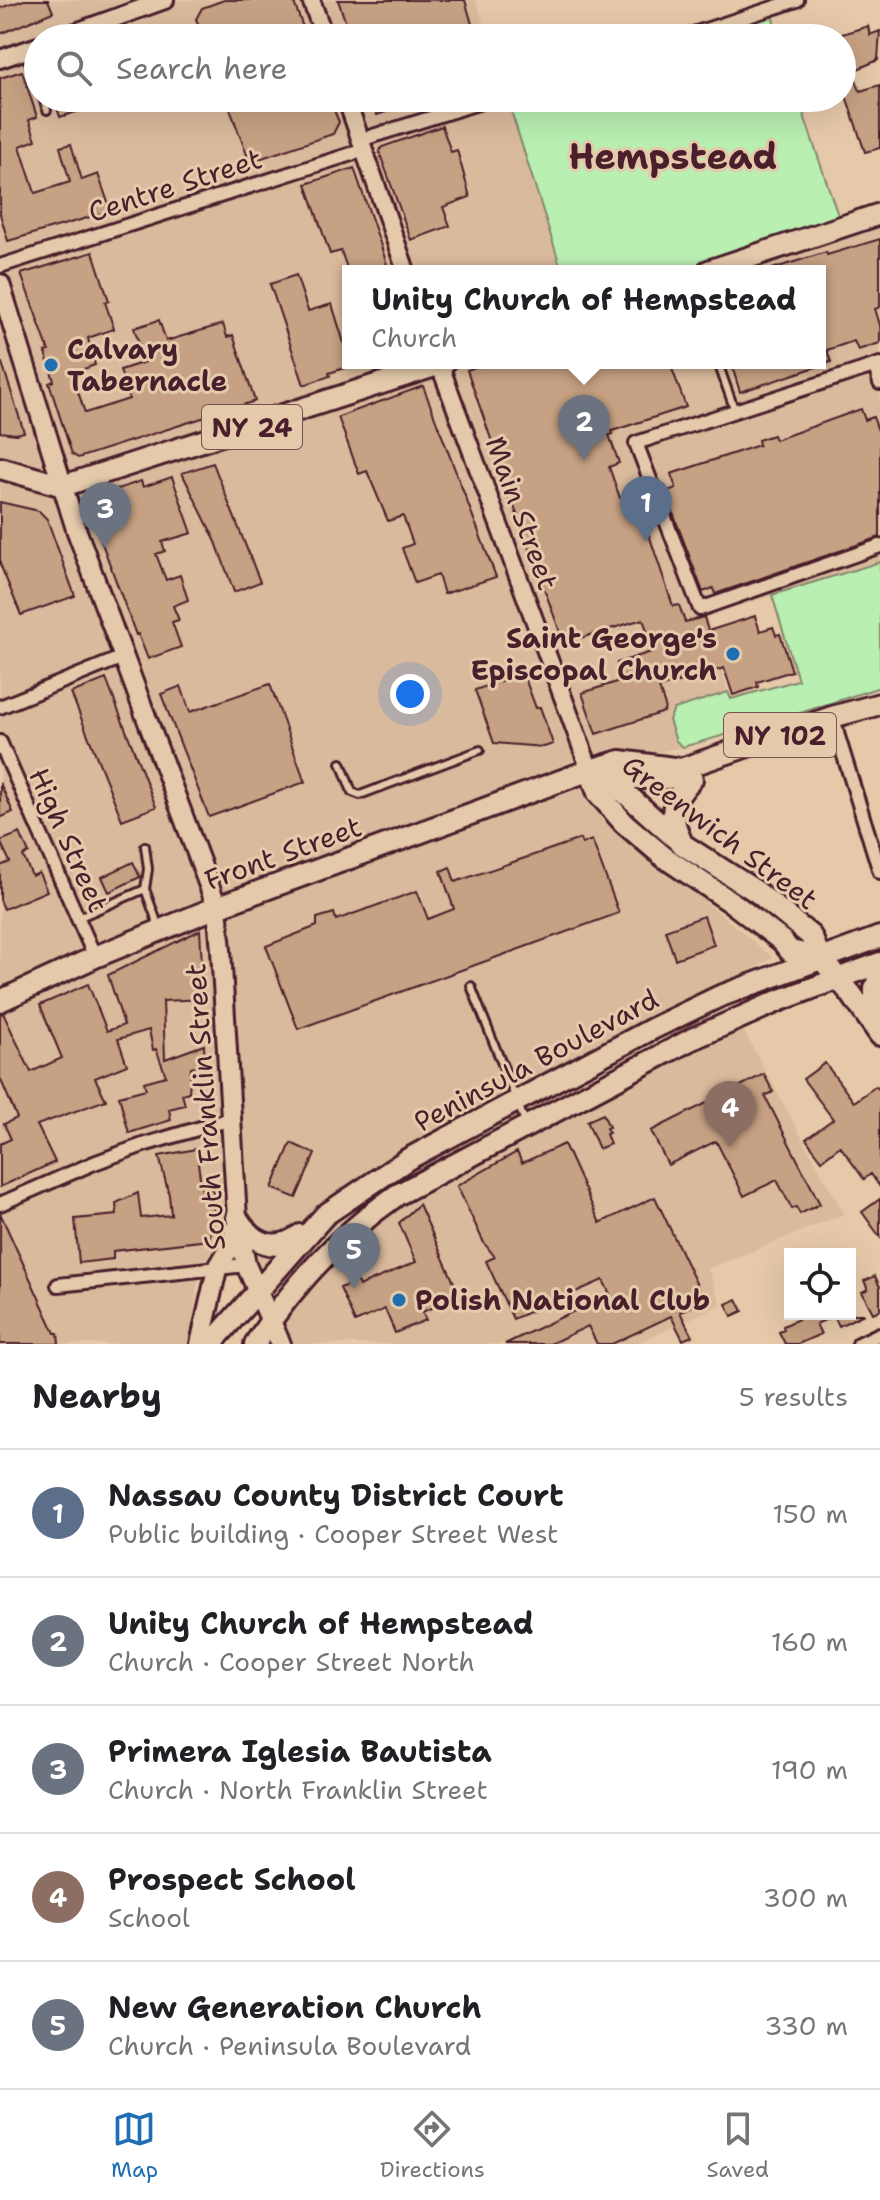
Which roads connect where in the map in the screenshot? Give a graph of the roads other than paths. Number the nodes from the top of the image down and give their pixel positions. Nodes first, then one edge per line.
1 (165, 0) edge
2 (311, 0) edge
3 (797, 0) edge
4 (98, 24) edge
5 (320, 24) edge
6 (724, 24) edge
7 (24, 51) edge
8 (0, 59) edge
9 (351, 112) edge
10 (455, 112) edge
11 (362, 145) junction
12 (880, 214) edge
13 (404, 265) edge
14 (726, 265) edge
15 (0, 266) edge
16 (0, 284) edge
17 (877, 365) edge
18 (426, 369) edge
19 (443, 369) edge
20 (720, 369) edge
21 (880, 383) edge
22 (735, 411) junction
23 (0, 468) edge
24 (63, 486) junction
25 (880, 546) edge
26 (123, 657) junction
27 (0, 707) edge
28 (880, 707) edge
29 (834, 723) junction
30 (0, 742) edge
31 (480, 750) dead end
32 (341, 763) dead end
33 (590, 770) junction
34 (692, 779) junction
35 (682, 844) junction
36 (145, 846) dead end
37 (880, 872) edge
38 (145, 889) junction
39 (217, 907) junction
40 (78, 918) junction
41 (160, 930) junction
42 (880, 937) edge
43 (95, 957) junction
44 (820, 957) junction
45 (880, 963) edge
46 (880, 975) edge
47 (838, 979) junction
48 (471, 986) dead end
49 (0, 1001) edge
50 (877, 1031) edge
51 (516, 1103) junction
52 (231, 1119) junction
53 (527, 1126) junction
54 (0, 1204) edge
55 (325, 1215) junction
56 (237, 1218) junction
57 (246, 1265) junction
58 (217, 1269) junction
59 (58, 1285) dead end
60 (256, 1291) junction
61 (269, 1321) junction
62 (880, 1334) edge
63 (200, 1344) edge
64 (211, 1344) edge
65 (255, 1344) edge
66 (281, 1344) edge
67 (859, 1344) edge

1 - 4 street
2 - 5 street
3 - 6 street
7 - 8 street
9 - 11 street
10 - 11 street, Centre Street
11 - 13 street
11 - 15 street, Centre Street
12 - 14 main road
16 - 24 main road, South Franklin Street
17 - 21 street
17 - 22 street
18 - 24 main road, NY 24
19 - 33 street, Main Street
20 - 22 lane
22 - 25 street
23 - 24 main road
24 - 26 main road, South Franklin Street
26 - 27 street
26 - 39 main road, South Franklin Street
28 - 29 main road, Front Street / NY 102
29 - 33 main road, Front Street / NY 102
29 - 34 main road, Front Street / NY 102
29 - 37 street
30 - 40 street, High Street
31 - 32 lane
33 - 34 main road, Front Street / NY 102
33 - 35 main road, Greenwich Street
33 - 39 main road, Front Street / NY 102
33 - 44 main road, Greenwich Street
34 - 35 main road
35 - 44 main road, Greenwich Street
36 - 38 lane
38 - 40 lane
38 - 41 lane
39 - 41 main road, Front Street / NY 102
39 - 52 main road, South Franklin Street
40 - 43 street, High Street
41 - 43 main road, Front Street / NY 102
42 - 44 main road, Peninsula Boulevard
43 - 49 main road, Front Street / NY 102
44 - 47 main road, Greenwich Street
44 - 51 main road, Peninsula Boulevard
45 - 47 main road, Peninsula Boulevard
46 - 50 main road
47 - 50 main road, Greenwich Street
47 - 53 main road, Peninsula Boulevard
48 - 51 lane
51 - 53 lane
51 - 55 main road, Peninsula Boulevard
52 - 54 street
52 - 56 main road, South Franklin Street
53 - 61 main road, Peninsula Boulevard
55 - 56 main road
55 - 60 main road, Peninsula Boulevard
56 - 57 main road, South Franklin Street
56 - 58 main road
57 - 58 street
57 - 60 main road, South Franklin Street
58 - 59 street
58 - 63 main road
60 - 61 main road, South Franklin Street
60 - 64 main road, Peninsula Boulevard
61 - 65 main road, Peninsula Boulevard
61 - 66 main road, South Franklin Street
62 - 67 street

